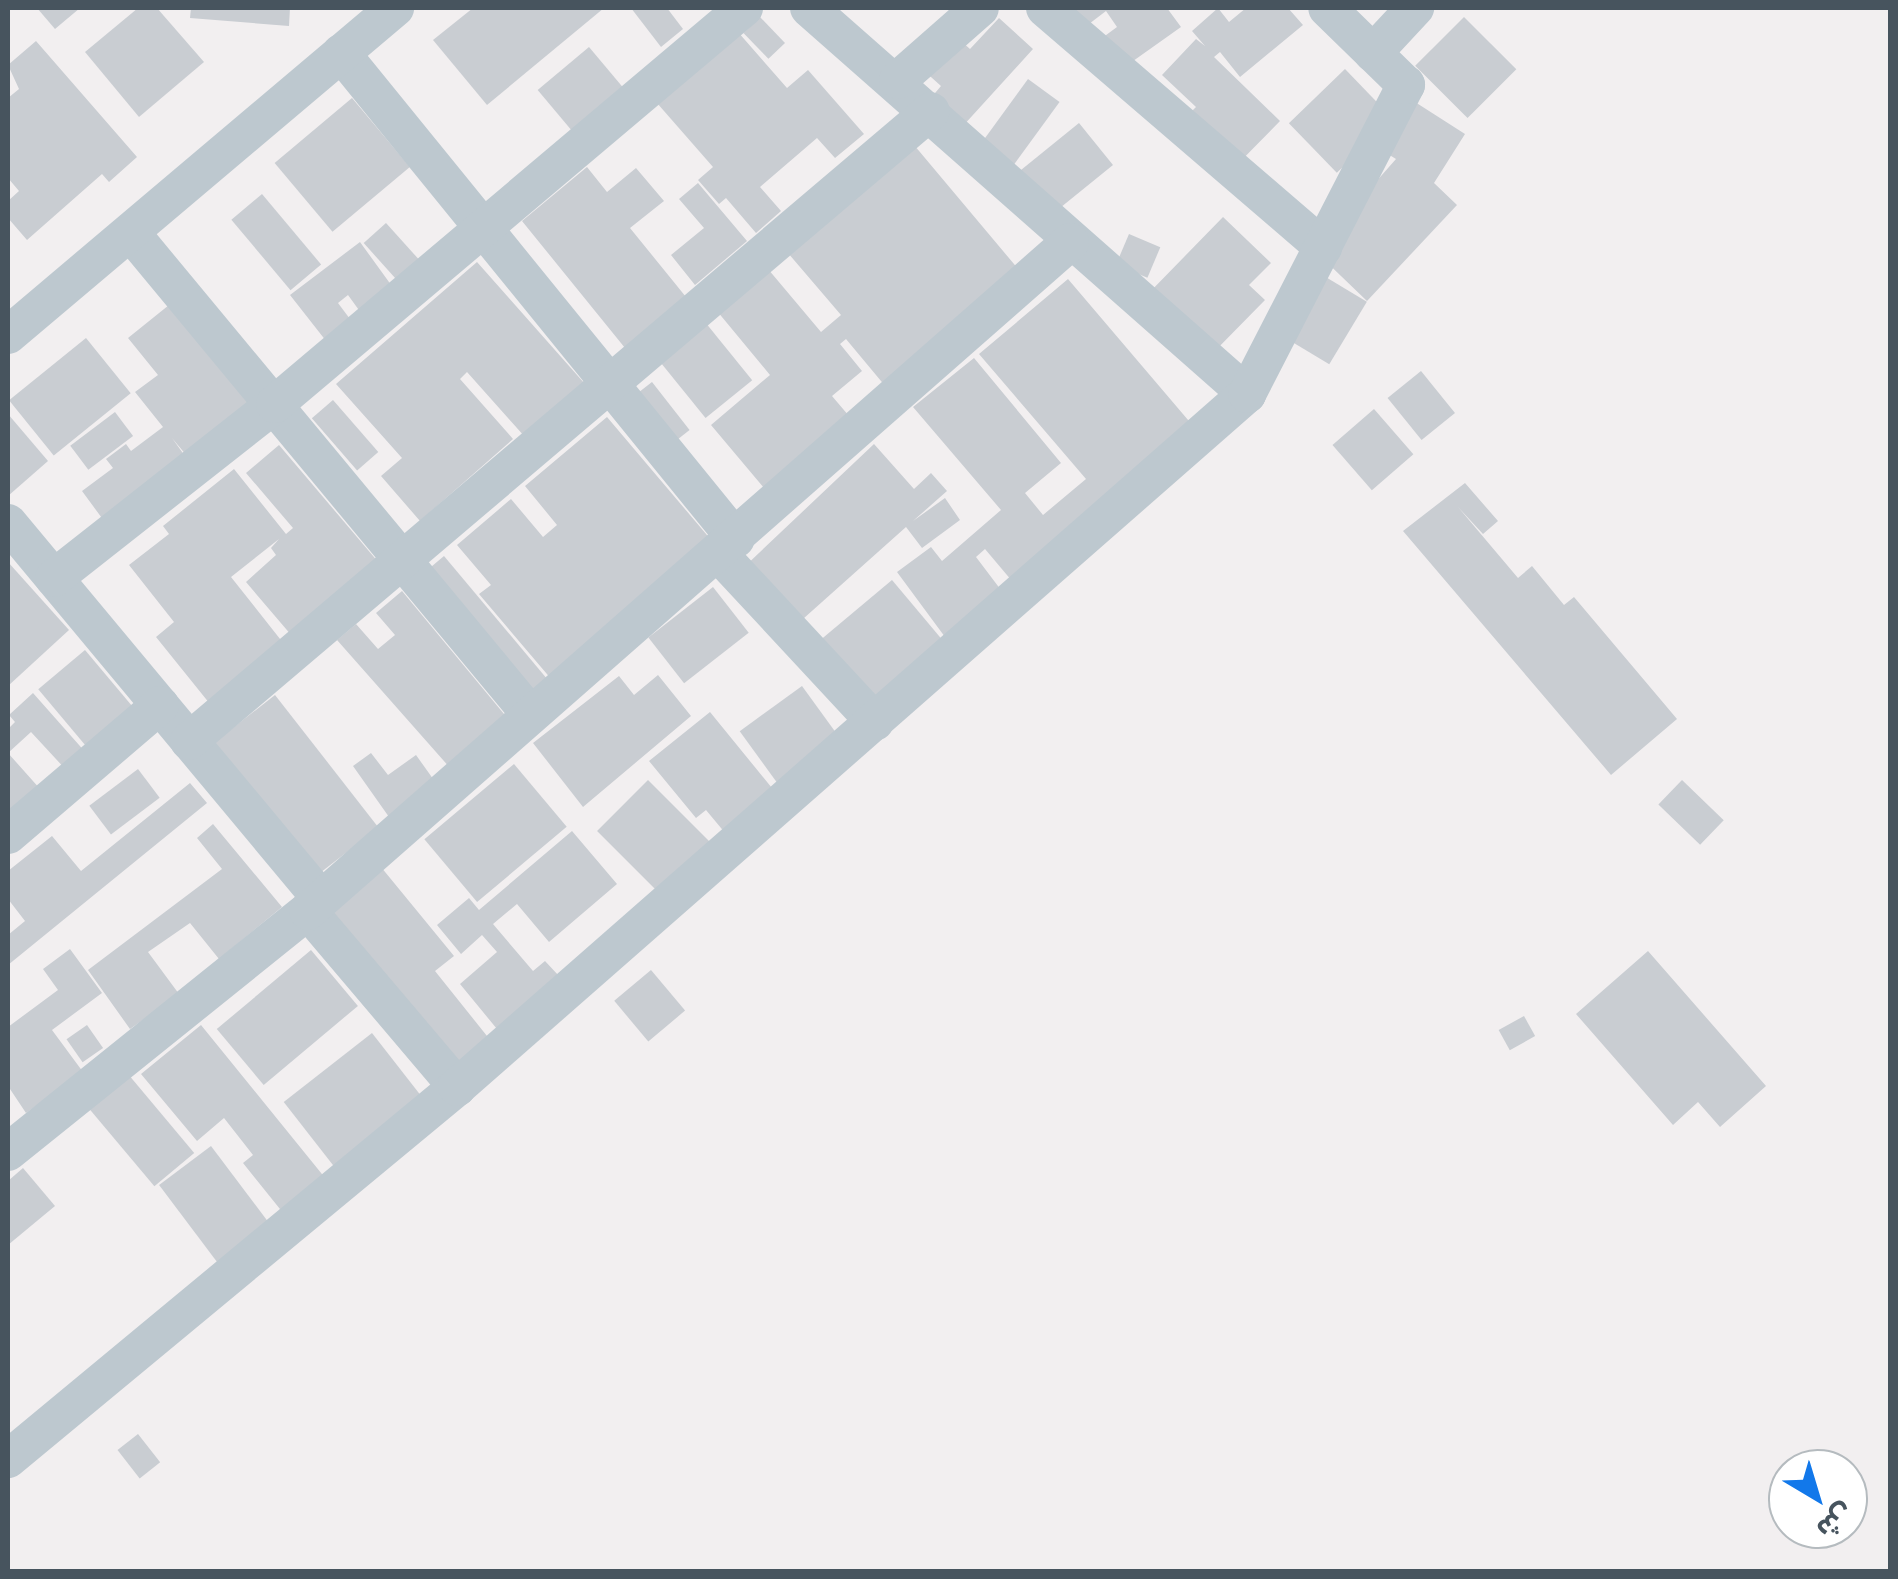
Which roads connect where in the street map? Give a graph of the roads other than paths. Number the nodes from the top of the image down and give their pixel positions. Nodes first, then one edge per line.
1 (395, 8) edge
2 (744, 8) edge
3 (809, 8) edge
4 (980, 8) edge
5 (1045, 8) edge
6 (1327, 8) edge
7 (1416, 8) edge
8 (341, 53) junction
9 (1373, 53) junction
10 (898, 80) junction
11 (930, 110) junction
12 (482, 230) junction
13 (131, 233) junction
14 (1070, 242) junction
15 (1323, 246) junction
16 (8, 336) edge
17 (608, 386) junction
18 (1247, 394) junction
19 (275, 404) junction
20 (10, 530) edge
21 (727, 547) junction
22 (399, 560) junction
23 (54, 578) junction
24 (160, 705) junction
25 (530, 714) junction
26 (875, 722) junction
27 (189, 740) junction
28 (8, 835) edge
29 (314, 904) junction
30 (457, 1087) junction
31 (8, 1152) edge
32 (8, 1459) edge

1 - 8 street
2 - 12 street
3 - 10 street
4 - 10 street
5 - 15 street
6 - 9 street
7 - 9 street
8 - 12 street
8 - 13 street
9 - 15 street
10 - 11 street
11 - 14 street
11 - 17 street
12 - 17 street
12 - 19 street
13 - 16 street
13 - 19 street
14 - 18 street
14 - 21 street
15 - 18 street
17 - 21 street
17 - 22 street
18 - 26 street
19 - 22 street
19 - 23 street
20 - 23 street
21 - 25 street
21 - 26 street
22 - 25 street
22 - 27 street
23 - 24 street
24 - 27 street
24 - 28 street
25 - 29 street
26 - 30 street
27 - 29 street
29 - 30 street
29 - 31 street
30 - 32 street

